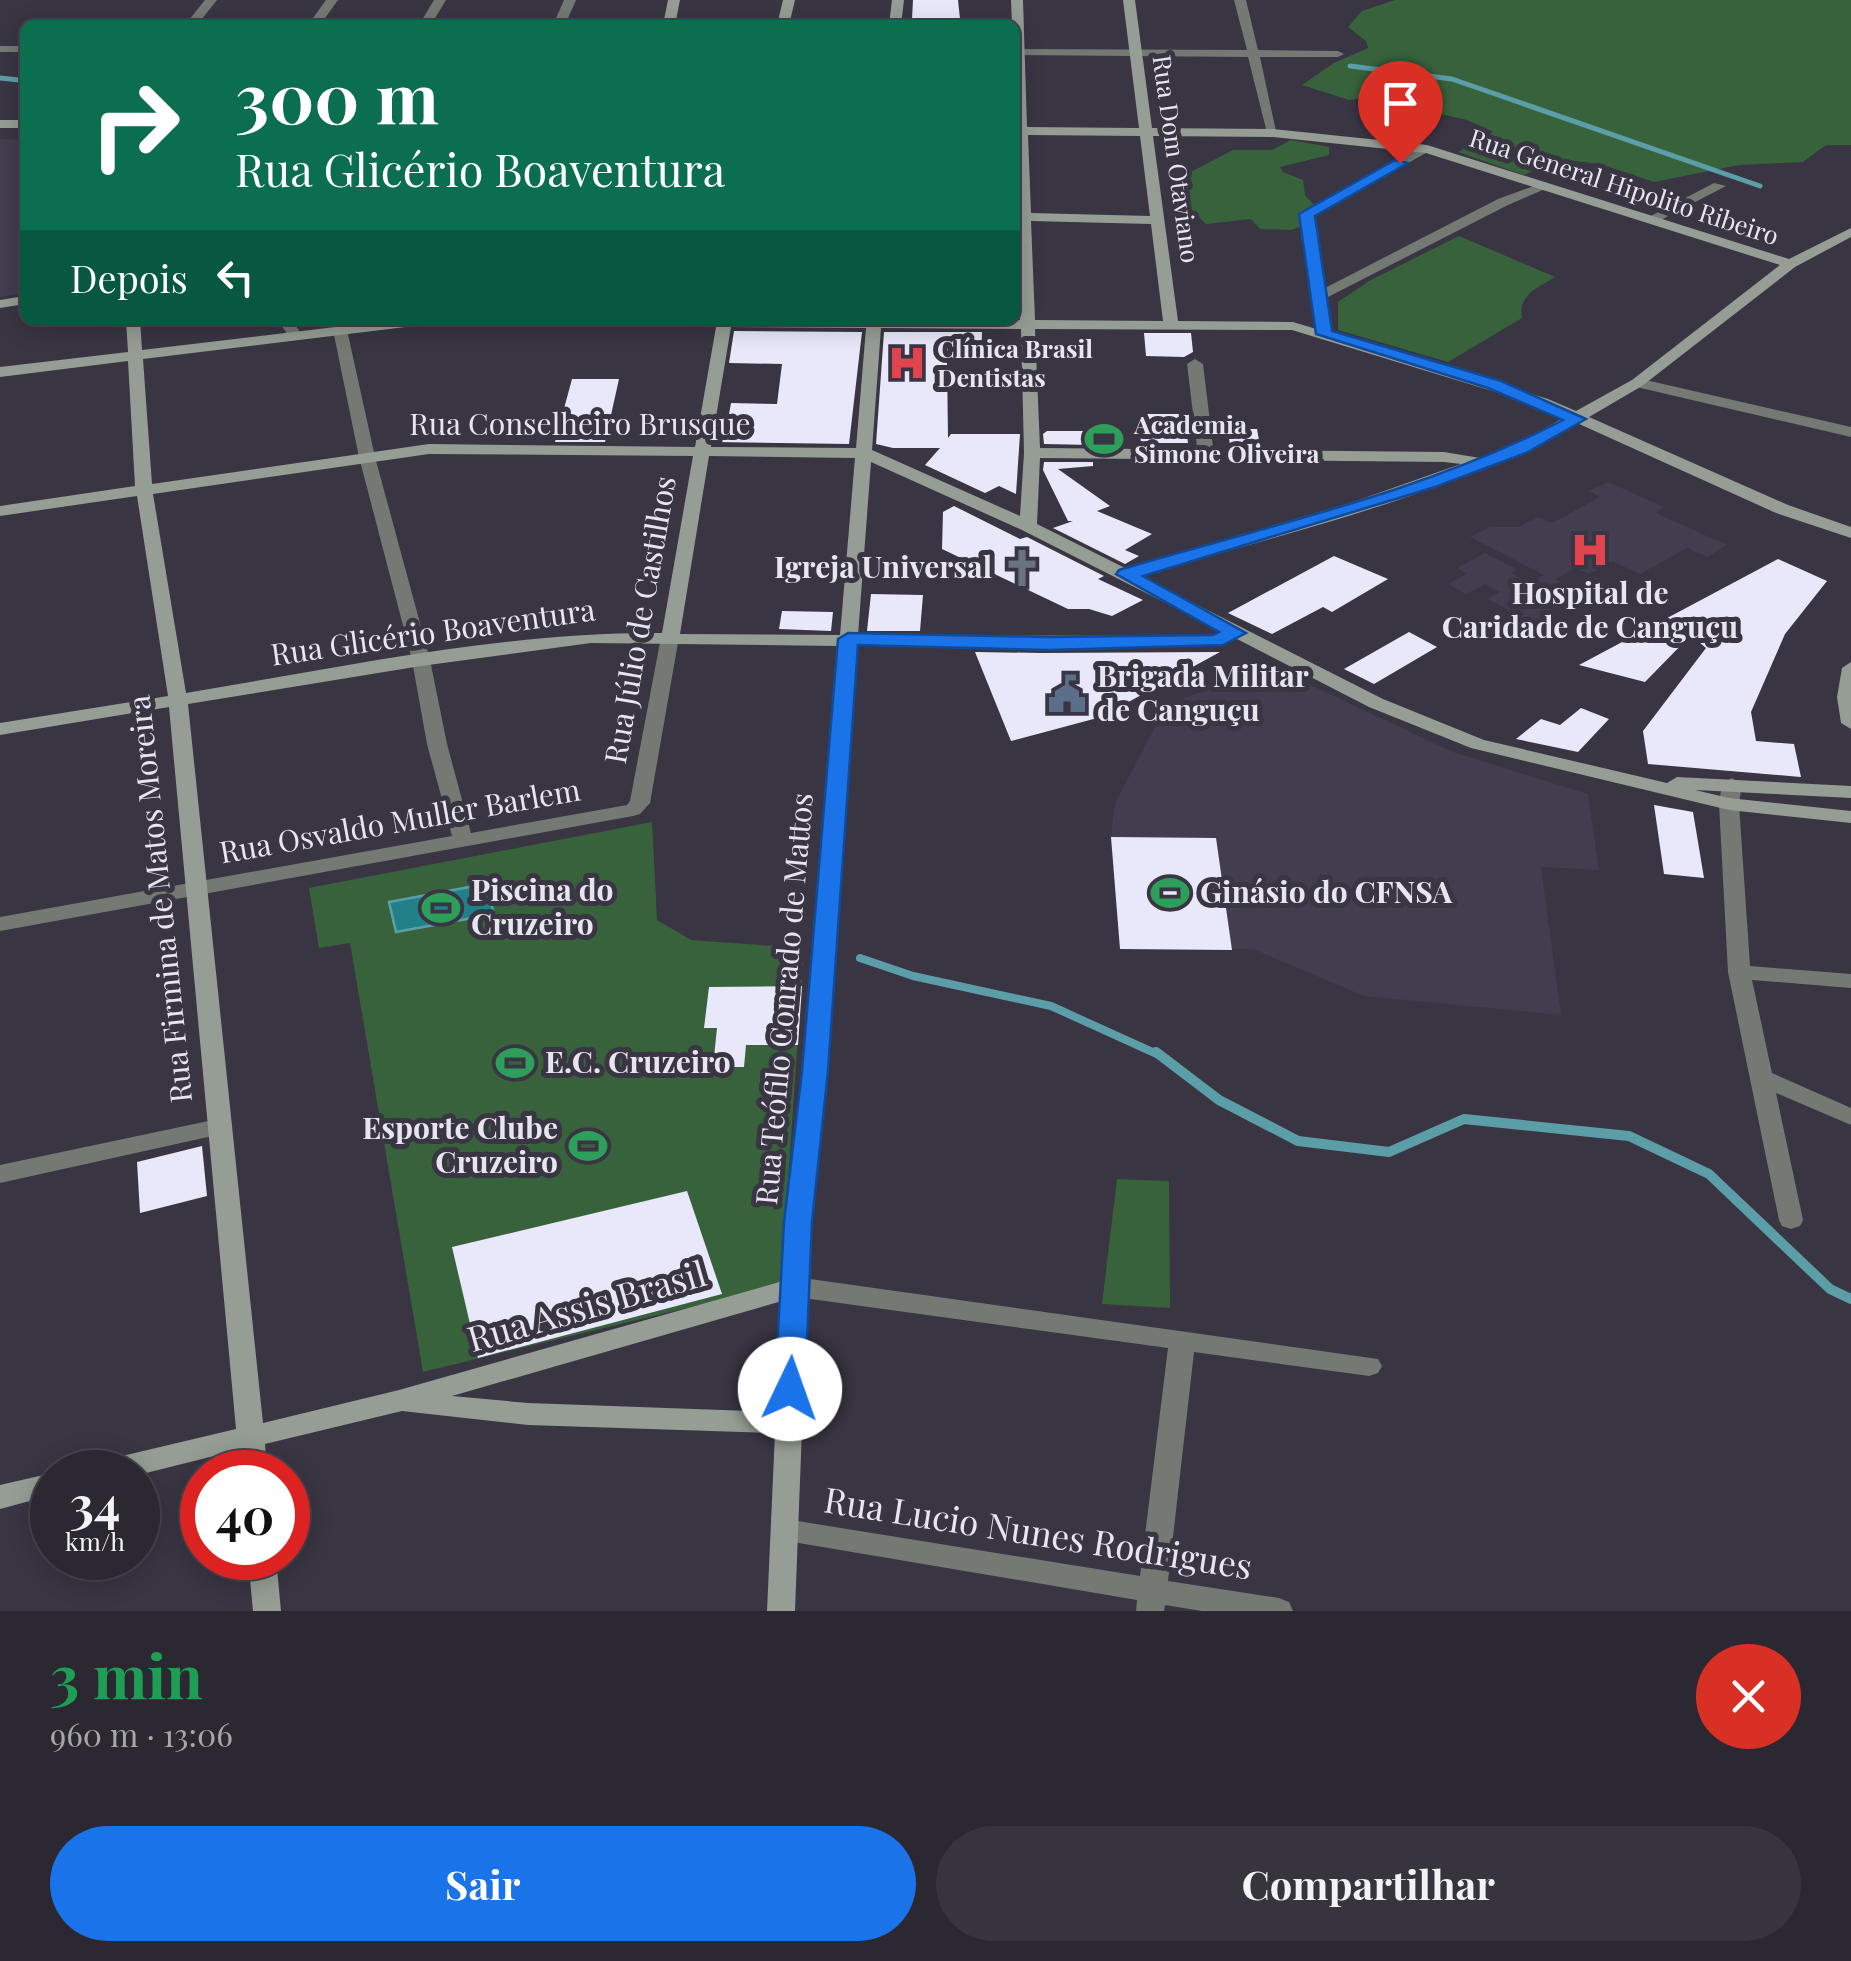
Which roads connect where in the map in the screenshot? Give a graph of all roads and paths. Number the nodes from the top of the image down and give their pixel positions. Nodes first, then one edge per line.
1 (211, 0) edge
2 (1129, 0) edge
3 (1240, 0) edge
4 (195, 20) edge
5 (1020, 52) edge
6 (1136, 52) junction
7 (1250, 53) junction
8 (1338, 54) dead end
9 (1020, 132) edge
10 (1147, 132) junction
11 (1272, 133) junction
12 (1428, 149) junction
13 (1545, 186) junction
14 (1720, 186) dead end
15 (1020, 217) edge
16 (1160, 220) junction
17 (1650, 220) junction
18 (1851, 232) edge
19 (1790, 264) junction
20 (1321, 295) junction
21 (1020, 323) edge
22 (1026, 323) junction
23 (1171, 324) junction
24 (133, 325) edge
25 (288, 325) edge
26 (386, 325) edge
27 (724, 325) edge
28 (874, 325) edge
29 (340, 330) junction
30 (1324, 334) junction
31 (295, 335) junction
32 (136, 357) junction
33 (1195, 364) dead end
34 (0, 375) edge
35 (1637, 383) junction
36 (1577, 419) junction
37 (1851, 432) edge
38 (701, 451) junction
39 (865, 453) junction
40 (1032, 453) junction
41 (1206, 456) junction
42 (367, 457) junction
43 (1484, 464) junction
44 (144, 491) junction
45 (0, 511) edge
46 (1028, 526) junction
47 (1851, 533) edge
48 (1126, 574) junction
49 (1236, 633) junction
50 (670, 637) junction
51 (848, 639) junction
52 (421, 660) junction
53 (1851, 668) edge
54 (178, 701) junction
55 (1851, 723) edge
56 (0, 729) edge
57 (1851, 792) edge
58 (1731, 794) junction
59 (633, 810) joint
60 (1851, 818) edge
61 (462, 840) junction
62 (198, 889) junction
63 (0, 924) edge
64 (1739, 972) junction
65 (1851, 981) edge
66 (1762, 1078) junction
67 (1851, 1117) edge
68 (218, 1126) junction
69 (0, 1174) edge
70 (1791, 1220) dead end
71 (796, 1287) junction
72 (1182, 1340) junction
73 (1369, 1366) dead end
74 (400, 1401) junction
75 (788, 1423) junction
76 (251, 1436) junction
77 (252, 1450) edge
78 (160, 1458) edge
79 (30, 1490) edge
80 (0, 1497) edge
81 (785, 1530) junction
82 (264, 1580) edge
83 (1152, 1602) edge
84 (267, 1611) edge
85 (781, 1611) edge
86 (1279, 1611) edge

1 - 4 street
2 - 6 street, Rua Dom Otaviano
3 - 7 street
5 - 6 street
6 - 7 street
6 - 10 street, Rua Dom Otaviano
7 - 8 street
7 - 11 street
9 - 10 street, Rua General Hipolito Ribeiro
9 - 15 street
10 - 11 street, Rua General Hipolito Ribeiro
10 - 16 street, Rua Dom Otaviano
11 - 12 street, Rua General Hipolito Ribeiro
12 - 13 street, Rua General Hipolito Ribeiro
12 - 20 street
13 - 17 street, Rua General Hipolito Ribeiro
13 - 20 street
14 - 17 street
15 - 16 street
15 - 22 street
16 - 23 street, Rua Dom Otaviano
17 - 19 street, Rua General Hipolito Ribeiro
18 - 19 street
19 - 35 street
20 - 30 street
21 - 22 street
22 - 23 street
22 - 40 street
23 - 30 street
24 - 32 street, Rua Firmina de Matos Moreira
25 - 31 street
26 - 29 street
27 - 38 street, Rua Júlio de Castilhos
28 - 39 street, Rua Teófilo Conrado de Mattos
29 - 31 street
29 - 42 street
30 - 36 street
31 - 32 street
32 - 34 street
32 - 44 street, Rua Firmina de Matos Moreira
33 - 41 street
35 - 36 street
35 - 37 street
36 - 43 street
36 - 47 street
38 - 39 street, Rua Conselheiro Brusque
38 - 42 street, Rua Conselheiro Brusque
38 - 50 street, Rua Júlio de Castilhos
39 - 46 street
39 - 51 street, Rua Teófilo Conrado de Mattos
40 - 41 street
40 - 46 street
41 - 43 street
42 - 44 street, Rua Conselheiro Brusque
42 - 52 street
43 - 48 street
44 - 45 street, Rua Conselheiro Brusque
44 - 54 street, Rua Firmina de Matos Moreira
46 - 48 street
48 - 49 street
49 - 51 street, Rua Glicério Boaventura
49 - 58 street
50 - 51 street, Rua Glicério Boaventura
50 - 52 street, Rua Glicério Boaventura
50 - 59 street, Rua Júlio de Castilhos
51 - 71 street, Rua Teófilo Conrado de Mattos
52 - 54 street, Rua Glicério Boaventura
52 - 61 street
53 - 55 street
54 - 56 street, Rua Glicério Boaventura
54 - 62 street, Rua Firmina de Matos Moreira
57 - 58 street
58 - 60 street
58 - 64 street
59 - 61 street, Rua Osvaldo Muller Barlem
61 - 62 street, Rua Osvaldo Muller Barlem
62 - 63 street, Rua Osvaldo Muller Barlem
62 - 68 street, Rua Firmina de Matos Moreira
64 - 65 street
64 - 66 street
66 - 67 street
66 - 70 street
68 - 69 street
68 - 76 street, Rua Firmina de Matos Moreira
71 - 72 street
71 - 74 street, Rua Assis Brasil
71 - 75 street, Rua Teófilo Conrado de Mattos
72 - 73 street
72 - 83 street
74 - 75 street, Rua Assis Brasil
74 - 76 street, Rua Assis Brasil
75 - 81 street, Rua Teófilo Conrado de Mattos
76 - 77 street, Rua Firmina de Matos Moreira
76 - 78 street, Rua Assis Brasil
79 - 80 street
81 - 83 street, Rua Lucio Nunes Rodrigues
81 - 85 street, Rua Teófilo Conrado de Mattos
82 - 84 street
83 - 86 street, Rua Lucio Nunes Rodrigues

